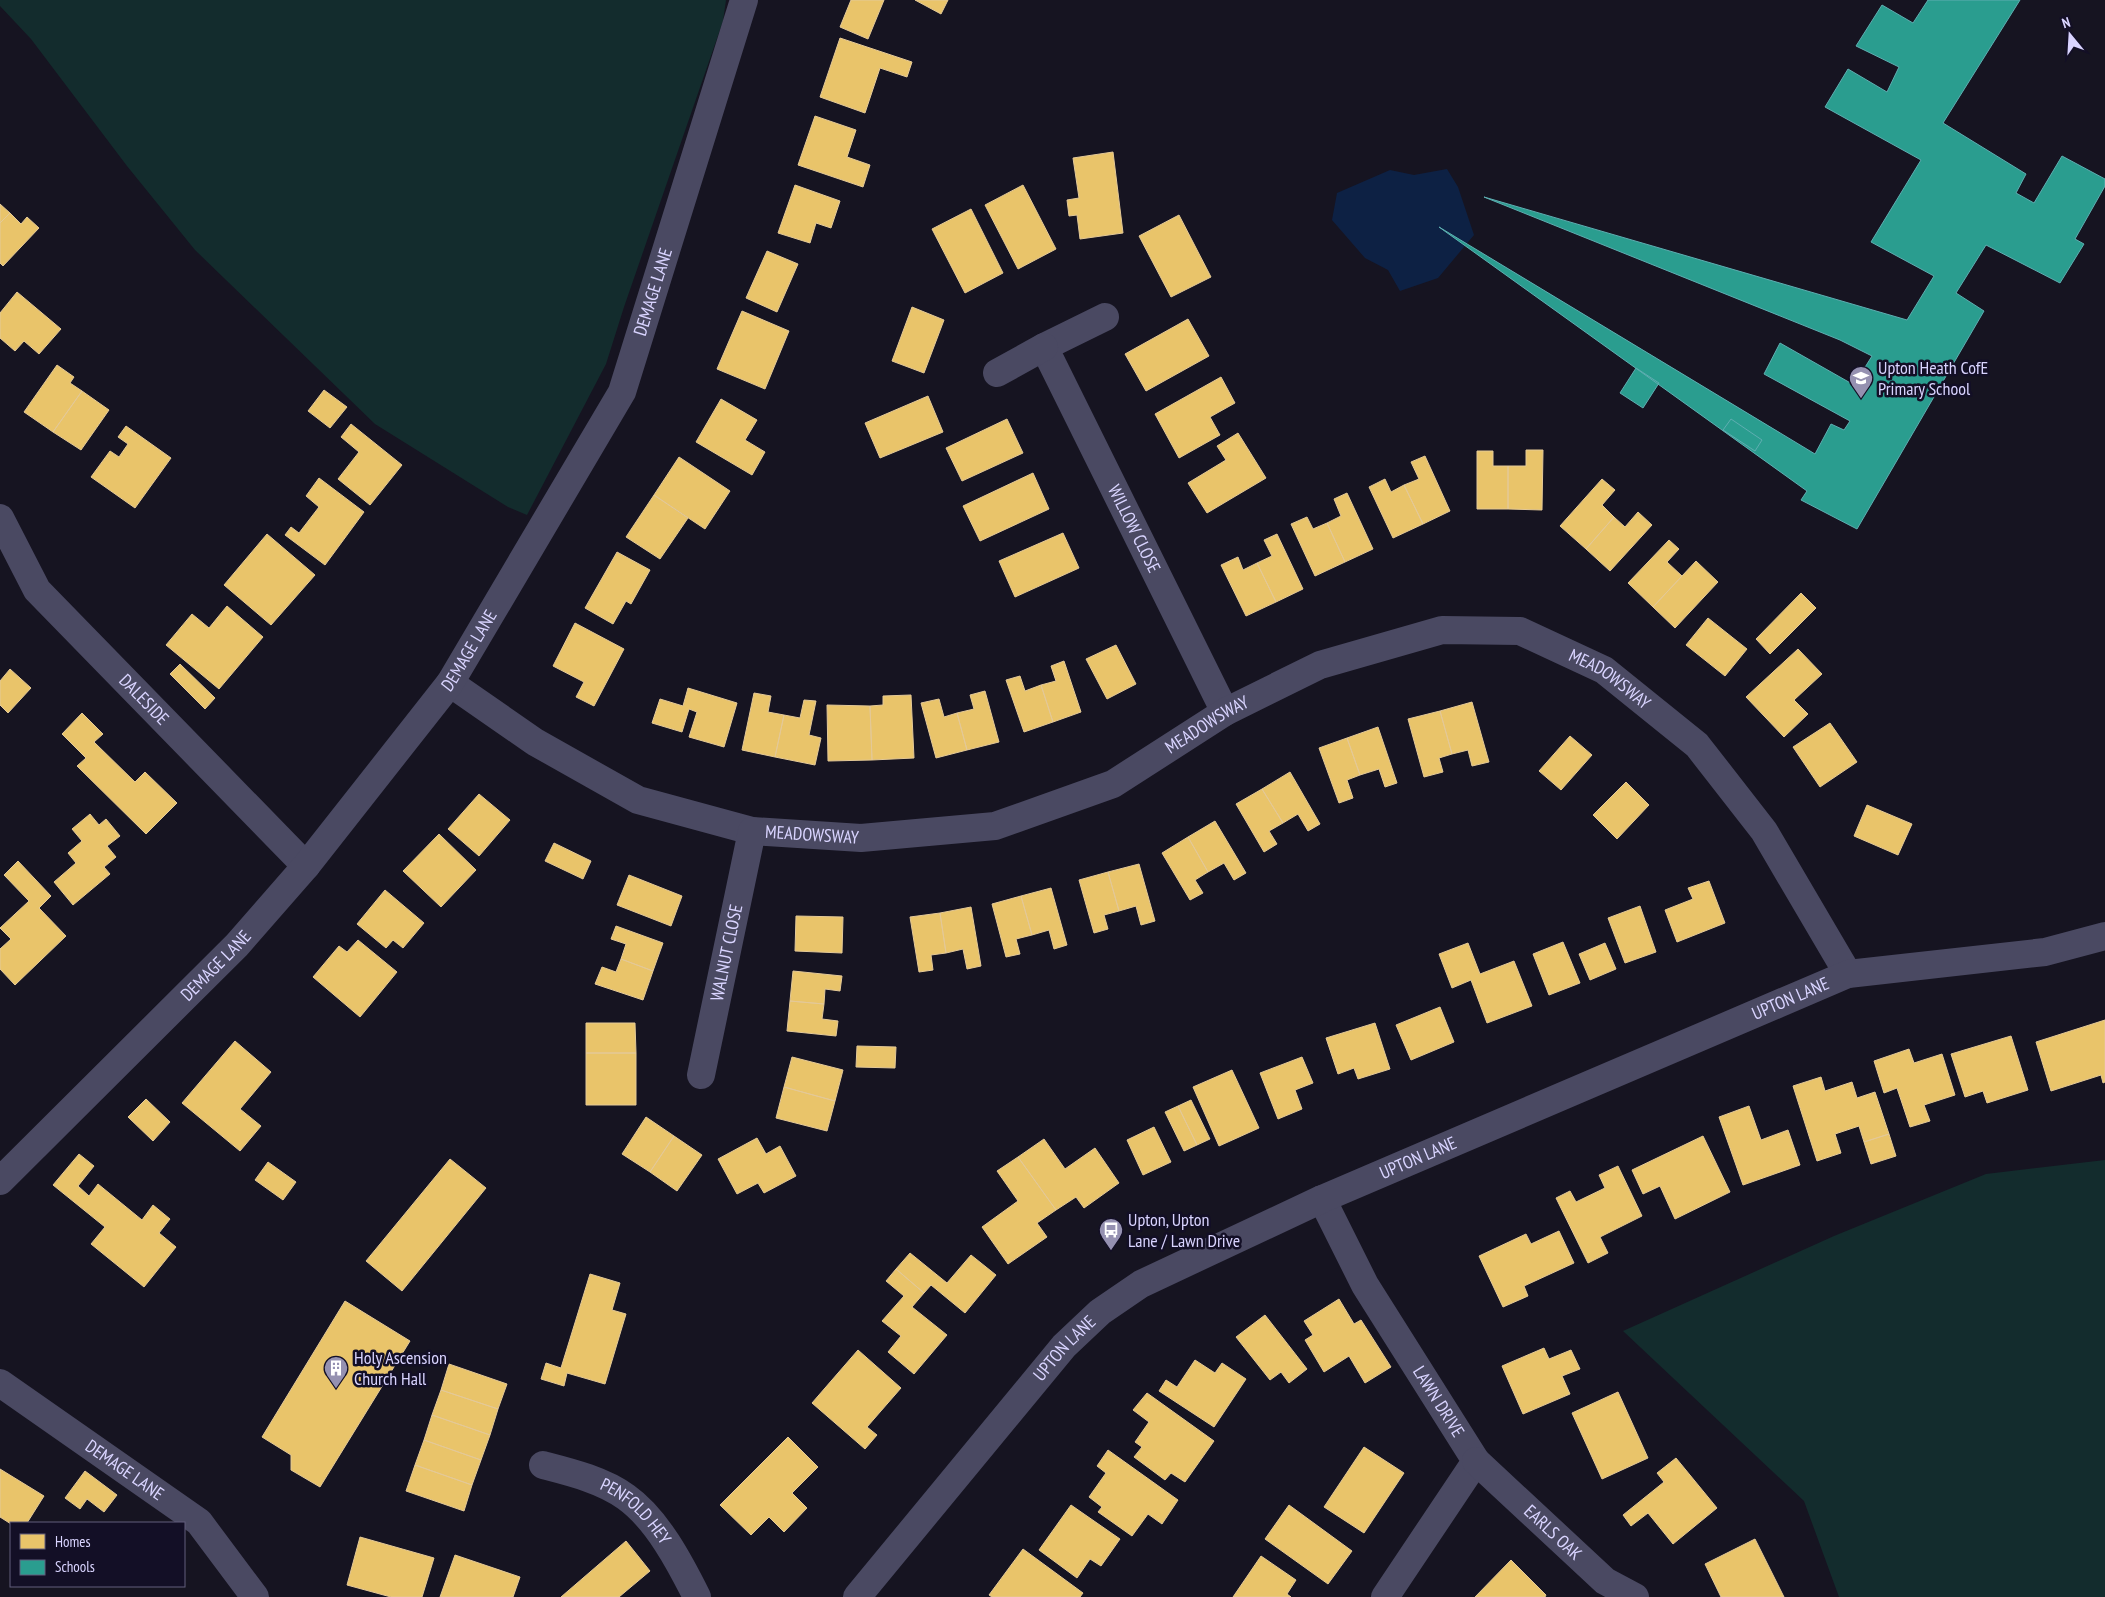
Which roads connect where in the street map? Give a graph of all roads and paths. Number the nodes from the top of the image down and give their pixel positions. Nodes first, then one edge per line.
1 (744, 0) edge
2 (1105, 317) dead end
3 (1044, 347) junction
4 (997, 373) dead end
5 (0, 518) edge
6 (450, 683) junction
7 (1225, 712) junction
8 (752, 831) junction
9 (306, 866) junction
10 (2105, 936) edge
11 (1848, 974) junction
12 (701, 1075) dead end
13 (0, 1181) edge
14 (1322, 1199) junction
15 (0, 1383) edge
16 (1476, 1461) junction
17 (543, 1465) dead end
18 (254, 1597) edge
19 (697, 1597) edge
20 (857, 1597) edge
21 (1386, 1597) edge
22 (1635, 1597) edge

1 - 6 street, DEMAGE LANE
2 - 3 street
3 - 4 street
3 - 7 street, WILLOW CLOSE
5 - 9 street, DALESIDE
6 - 8 street, MEADOWSWAY
6 - 9 street, DEMAGE LANE
7 - 8 street, MEADOWSWAY
7 - 11 street, MEADOWSWAY
8 - 12 street, WALNUT CLOSE
9 - 13 street, DEMAGE LANE
10 - 11 street, UPTON LANE
11 - 14 street, UPTON LANE
14 - 16 street, LAWN DRIVE
14 - 20 street, UPTON LANE
15 - 18 street, DEMAGE LANE
16 - 21 street
16 - 22 street, EARLS OAK
17 - 19 street, PENFOLD HEY

